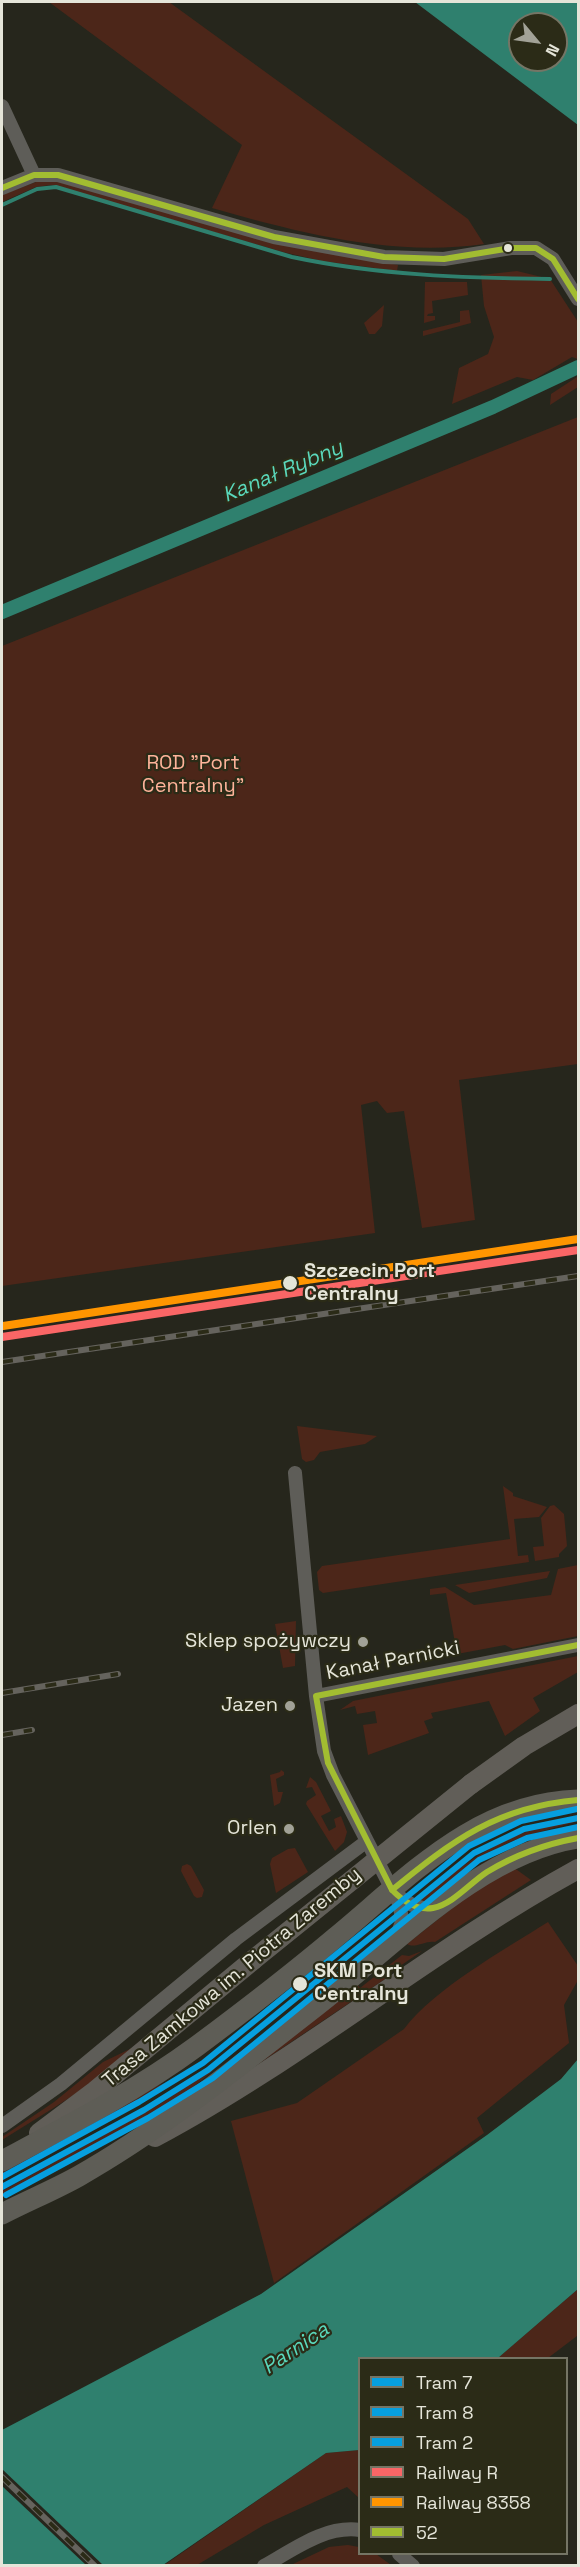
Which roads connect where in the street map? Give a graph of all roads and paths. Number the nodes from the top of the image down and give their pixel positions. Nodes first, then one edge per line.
1 (2, 106) edge
2 (34, 175) junction
3 (2, 188) edge
4 (577, 297) edge
5 (295, 1473) dead end
6 (579, 1645) edge
7 (316, 1696) junction
8 (579, 1714) edge
9 (579, 1800) edge
10 (579, 1838) edge
11 (367, 1841) junction
12 (579, 1869) edge
13 (392, 1890) junction
14 (438, 1907) junction
15 (390, 1947) junction
16 (2, 2126) edge
17 (2, 2159) edge
18 (78, 2176) junction
19 (2, 2214) edge
20 (358, 2530) edge
21 (401, 2555) edge
22 (264, 2565) edge
23 (413, 2565) edge

1 - 2 street
2 - 3 street
2 - 4 street
5 - 7 street
6 - 7 street, Kanał Parnicki
7 - 11 street, Kanał Parnicki
8 - 17 main road, Trasa Zamkowa im. Piotra Zaremby, bridge
9 - 13 main road
10 - 14 main road
11 - 13 street, Kanał Parnicki
11 - 16 street
12 - 18 main road
13 - 14 street
13 - 15 street, Kanał Parnicki
13 - 17 main road
14 - 15 main road
15 - 18 main road
18 - 19 main road
20 - 22 street
21 - 23 street

